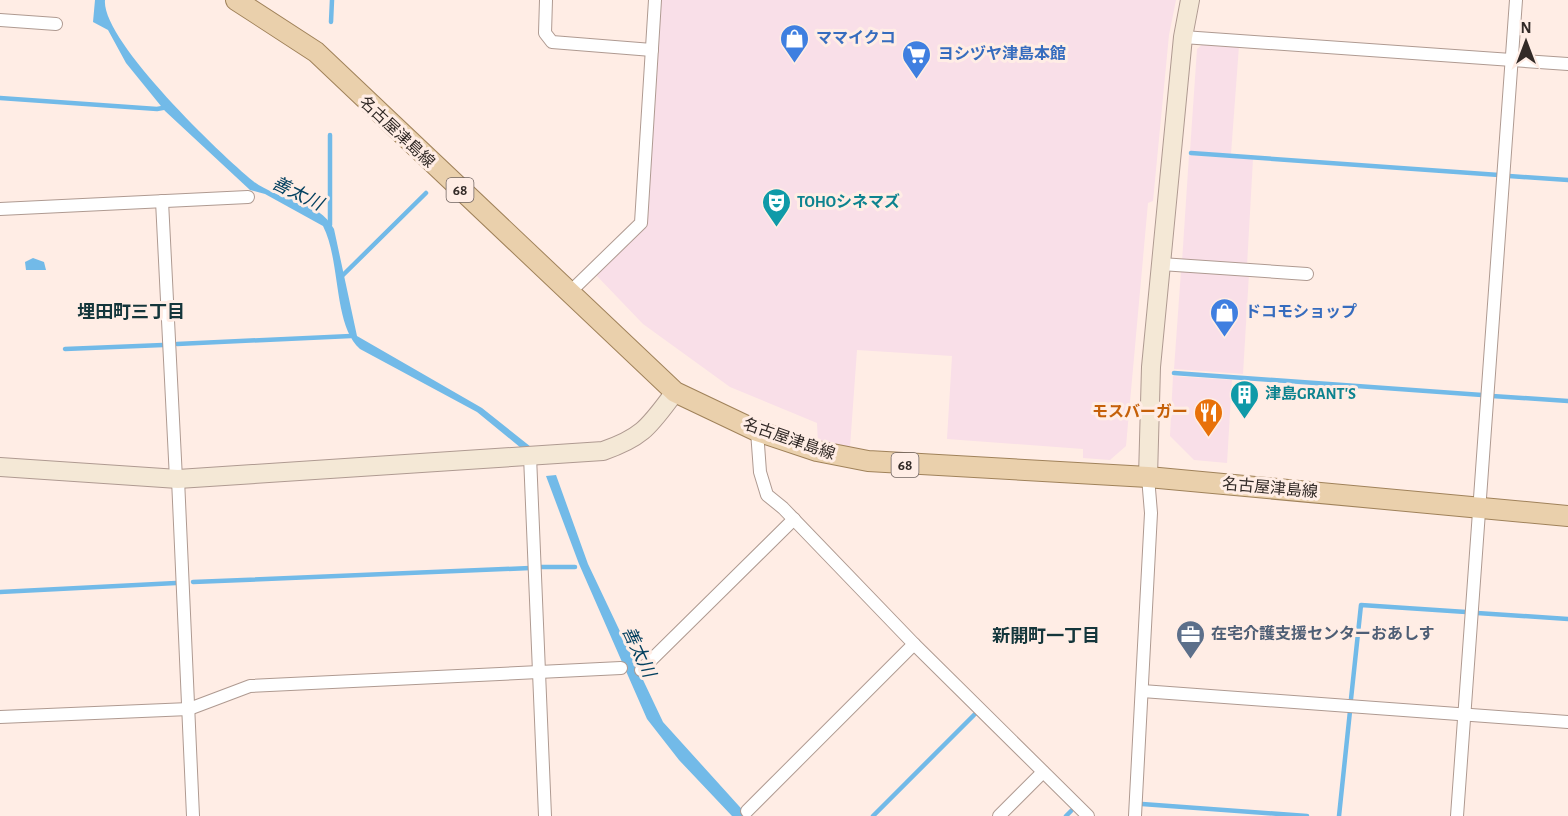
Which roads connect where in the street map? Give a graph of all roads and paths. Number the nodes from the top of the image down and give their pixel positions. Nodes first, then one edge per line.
1 (236, 0) edge
2 (546, 0) edge
3 (655, 0) edge
4 (1190, 0) edge
5 (1516, 0) edge
6 (0, 20) edge
7 (56, 24) dead end
8 (1183, 37) junction
9 (652, 50) junction
10 (1512, 60) junction
11 (1568, 64) edge
12 (248, 197) dead end
13 (162, 201) junction
14 (0, 209) edge
15 (1161, 264) junction
16 (1307, 274) dead end
17 (569, 293) junction
18 (675, 392) junction
19 (757, 431) junction
20 (530, 456) junction
21 (0, 467) edge
22 (1148, 477) junction
23 (177, 479) junction
24 (1479, 506) junction
25 (1568, 516) edge
26 (794, 519) junction
27 (914, 644) junction
28 (621, 668) dead end
29 (641, 670) dead end
30 (539, 673) junction
31 (1142, 692) junction
32 (189, 709) junction
33 (1465, 714) junction
34 (0, 717) edge
35 (1568, 722) edge
36 (1043, 772) junction
37 (747, 811) dead end
38 (193, 816) edge
39 (545, 816) edge
40 (999, 816) edge
41 (1088, 816) edge
42 (1135, 816) edge
43 (1457, 816) edge

1 - 17 main road, 名古屋津島線 / 68
2 - 9 street
3 - 9 street
4 - 8 street
5 - 10 street
6 - 7 street
8 - 10 street
8 - 15 street
9 - 17 street
10 - 11 street
10 - 24 street
12 - 13 street
13 - 14 street
13 - 23 street
15 - 16 street
15 - 22 street
17 - 18 main road, 名古屋津島線 / 68
18 - 19 main road, 名古屋津島線 / 68
18 - 20 street
19 - 22 main road, 名古屋津島線 / 68
19 - 26 street
20 - 23 street
20 - 30 street
21 - 23 street
22 - 24 main road, 名古屋津島線 / 68
22 - 31 street
23 - 32 street
24 - 25 main road, 名古屋津島線 / 68
24 - 33 street
26 - 27 street
26 - 29 street
27 - 36 street
27 - 37 street
28 - 30 street
30 - 32 street
30 - 39 street
31 - 33 street
31 - 42 street
32 - 34 street
32 - 38 street
33 - 35 street
33 - 43 street
36 - 40 street
36 - 41 street

